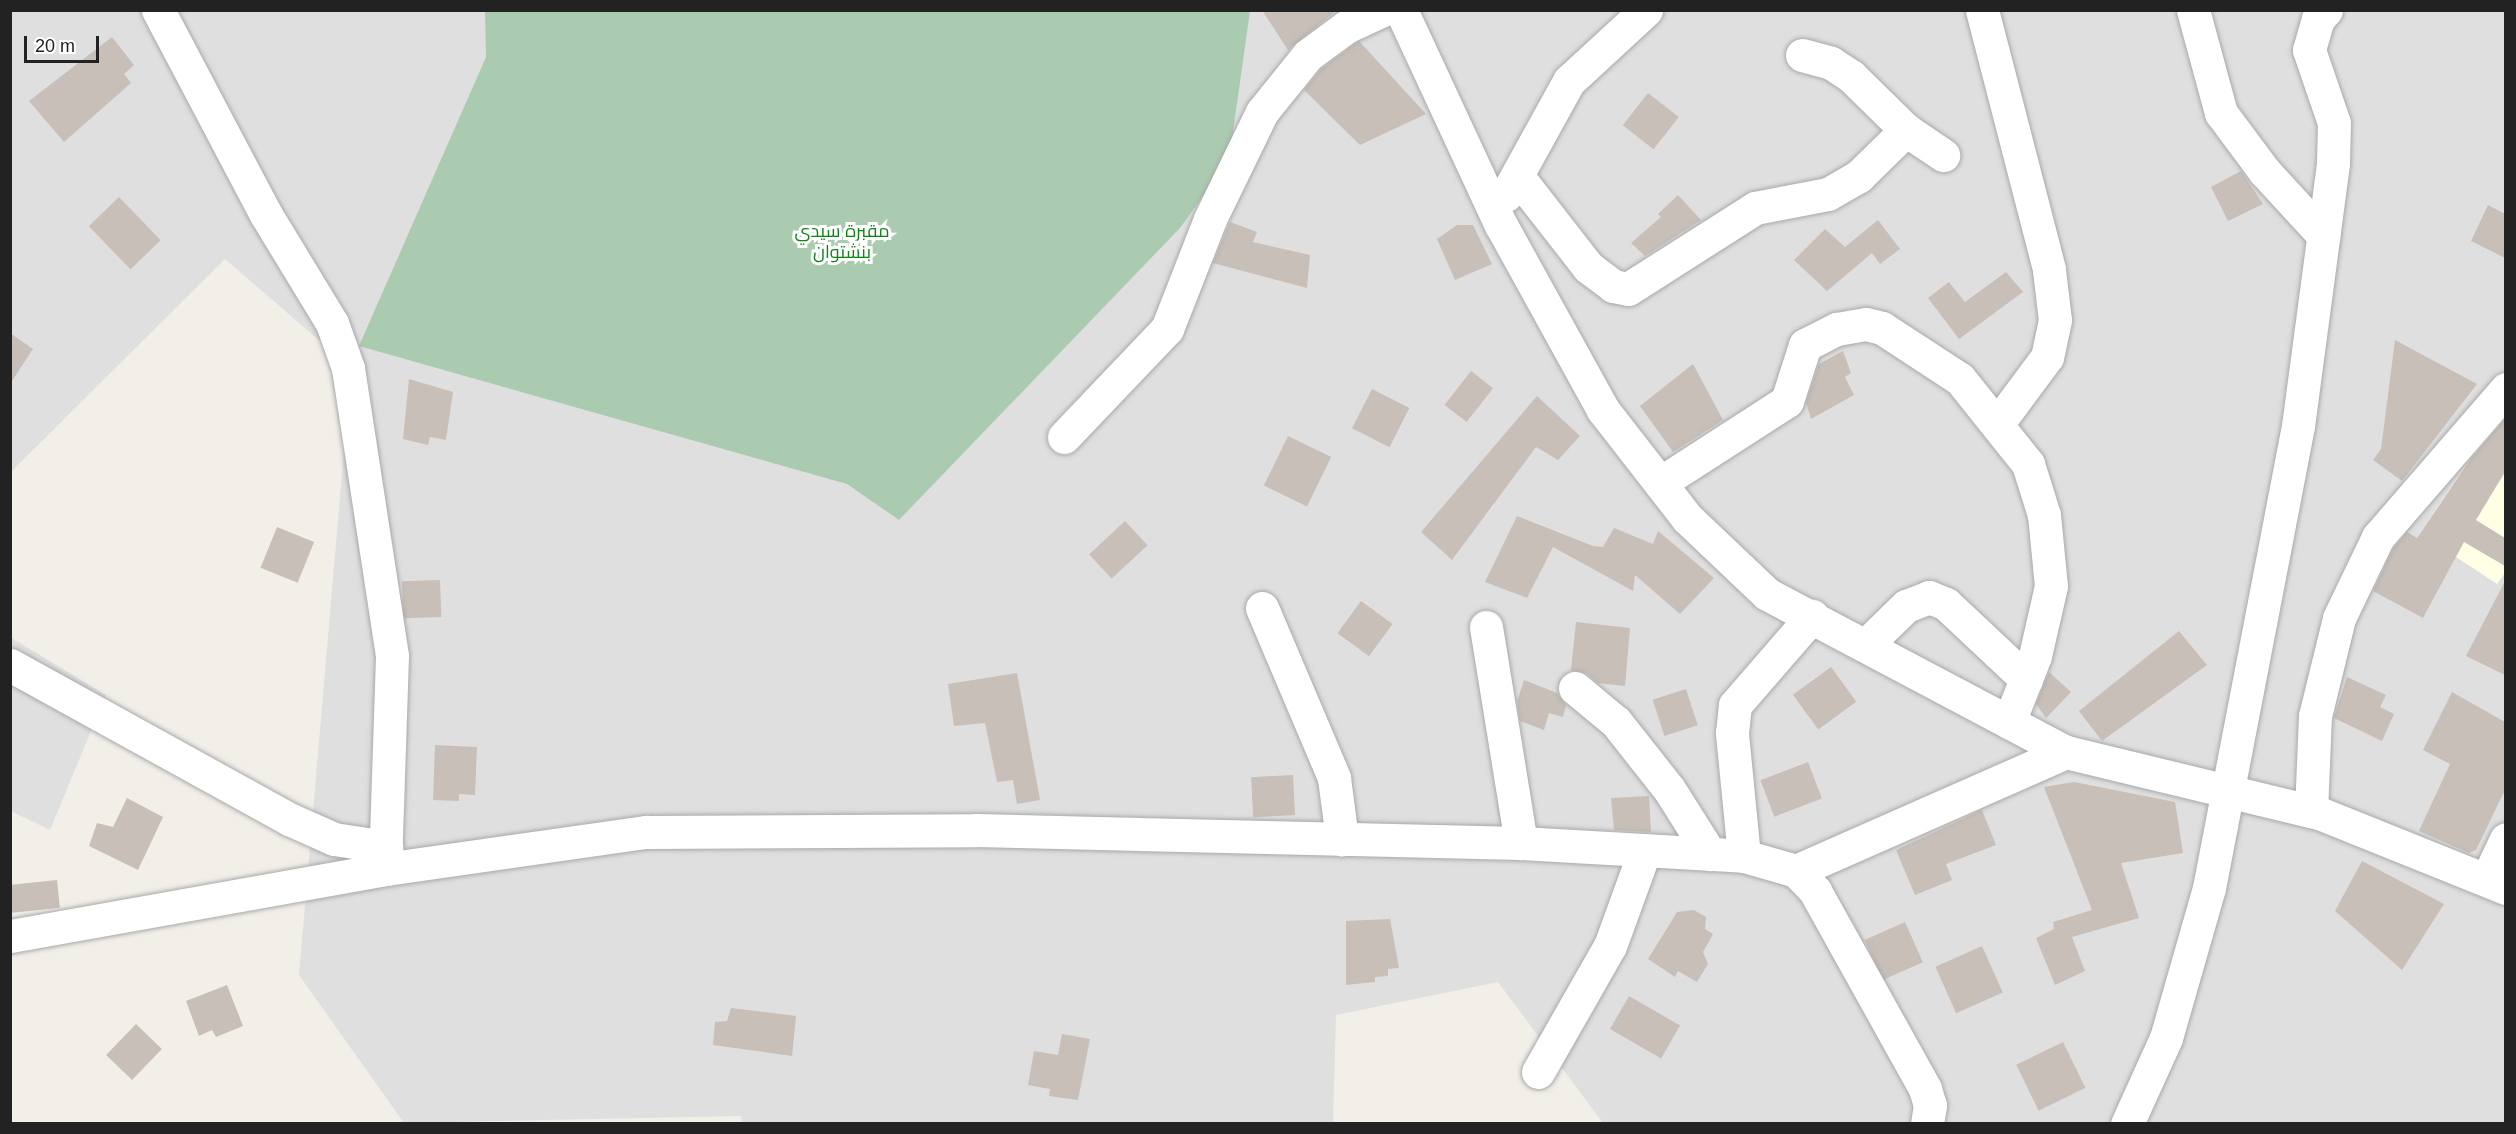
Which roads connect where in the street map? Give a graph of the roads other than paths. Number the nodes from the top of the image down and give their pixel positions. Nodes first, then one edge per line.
1 (158, 10) edge
2 (1383, 10) edge
3 (1401, 10) edge
4 (1647, 10) edge
5 (1982, 10) edge
6 (2193, 10) edge
7 (2326, 10) edge
8 (1802, 55) dead end
9 (1906, 130) junction
10 (1943, 155) dead end
11 (1518, 177) junction
12 (1495, 212) junction
13 (2324, 235) junction
14 (2505, 389) edge
15 (1998, 423) junction
16 (1065, 437) dead end
17 (1660, 483) junction
18 (1262, 608) dead end
19 (1812, 616) junction
20 (1486, 627) dead end
21 (1866, 645) junction
22 (10, 665) edge
23 (2026, 679) junction
24 (1575, 688) dead end
25 (2009, 722) junction
26 (2066, 752) junction
27 (2227, 790) junction
28 (2304, 809) junction
29 (1342, 839) junction
30 (2505, 839) edge
31 (1521, 843) junction
32 (1645, 850) junction
33 (1710, 854) junction
34 (1744, 856) junction
35 (385, 858) junction
36 (1796, 870) junction
37 (2496, 884) edge
38 (10, 936) edge
39 (1539, 1072) dead end
40 (1927, 1124) edge
41 (2127, 1124) edge

1 - 35 street
2 - 16 street
3 - 12 street
4 - 11 street
5 - 15 street
6 - 13 street
7 - 13 street
8 - 9 street
9 - 10 street
9 - 11 street
11 - 12 street
12 - 17 street
13 - 27 street
14 - 28 street
15 - 17 street
15 - 23 street
17 - 19 street
18 - 29 street
19 - 21 street
19 - 34 street
20 - 31 street
21 - 23 street
21 - 25 street
22 - 35 street
23 - 25 street
24 - 33 street
25 - 26 street
26 - 27 street
26 - 36 street
27 - 28 street
27 - 41 street
28 - 37 street
29 - 31 street
29 - 35 street
30 - 37 street
31 - 32 street
32 - 33 street
32 - 39 street
33 - 34 street
34 - 36 street
35 - 38 street
36 - 40 street

